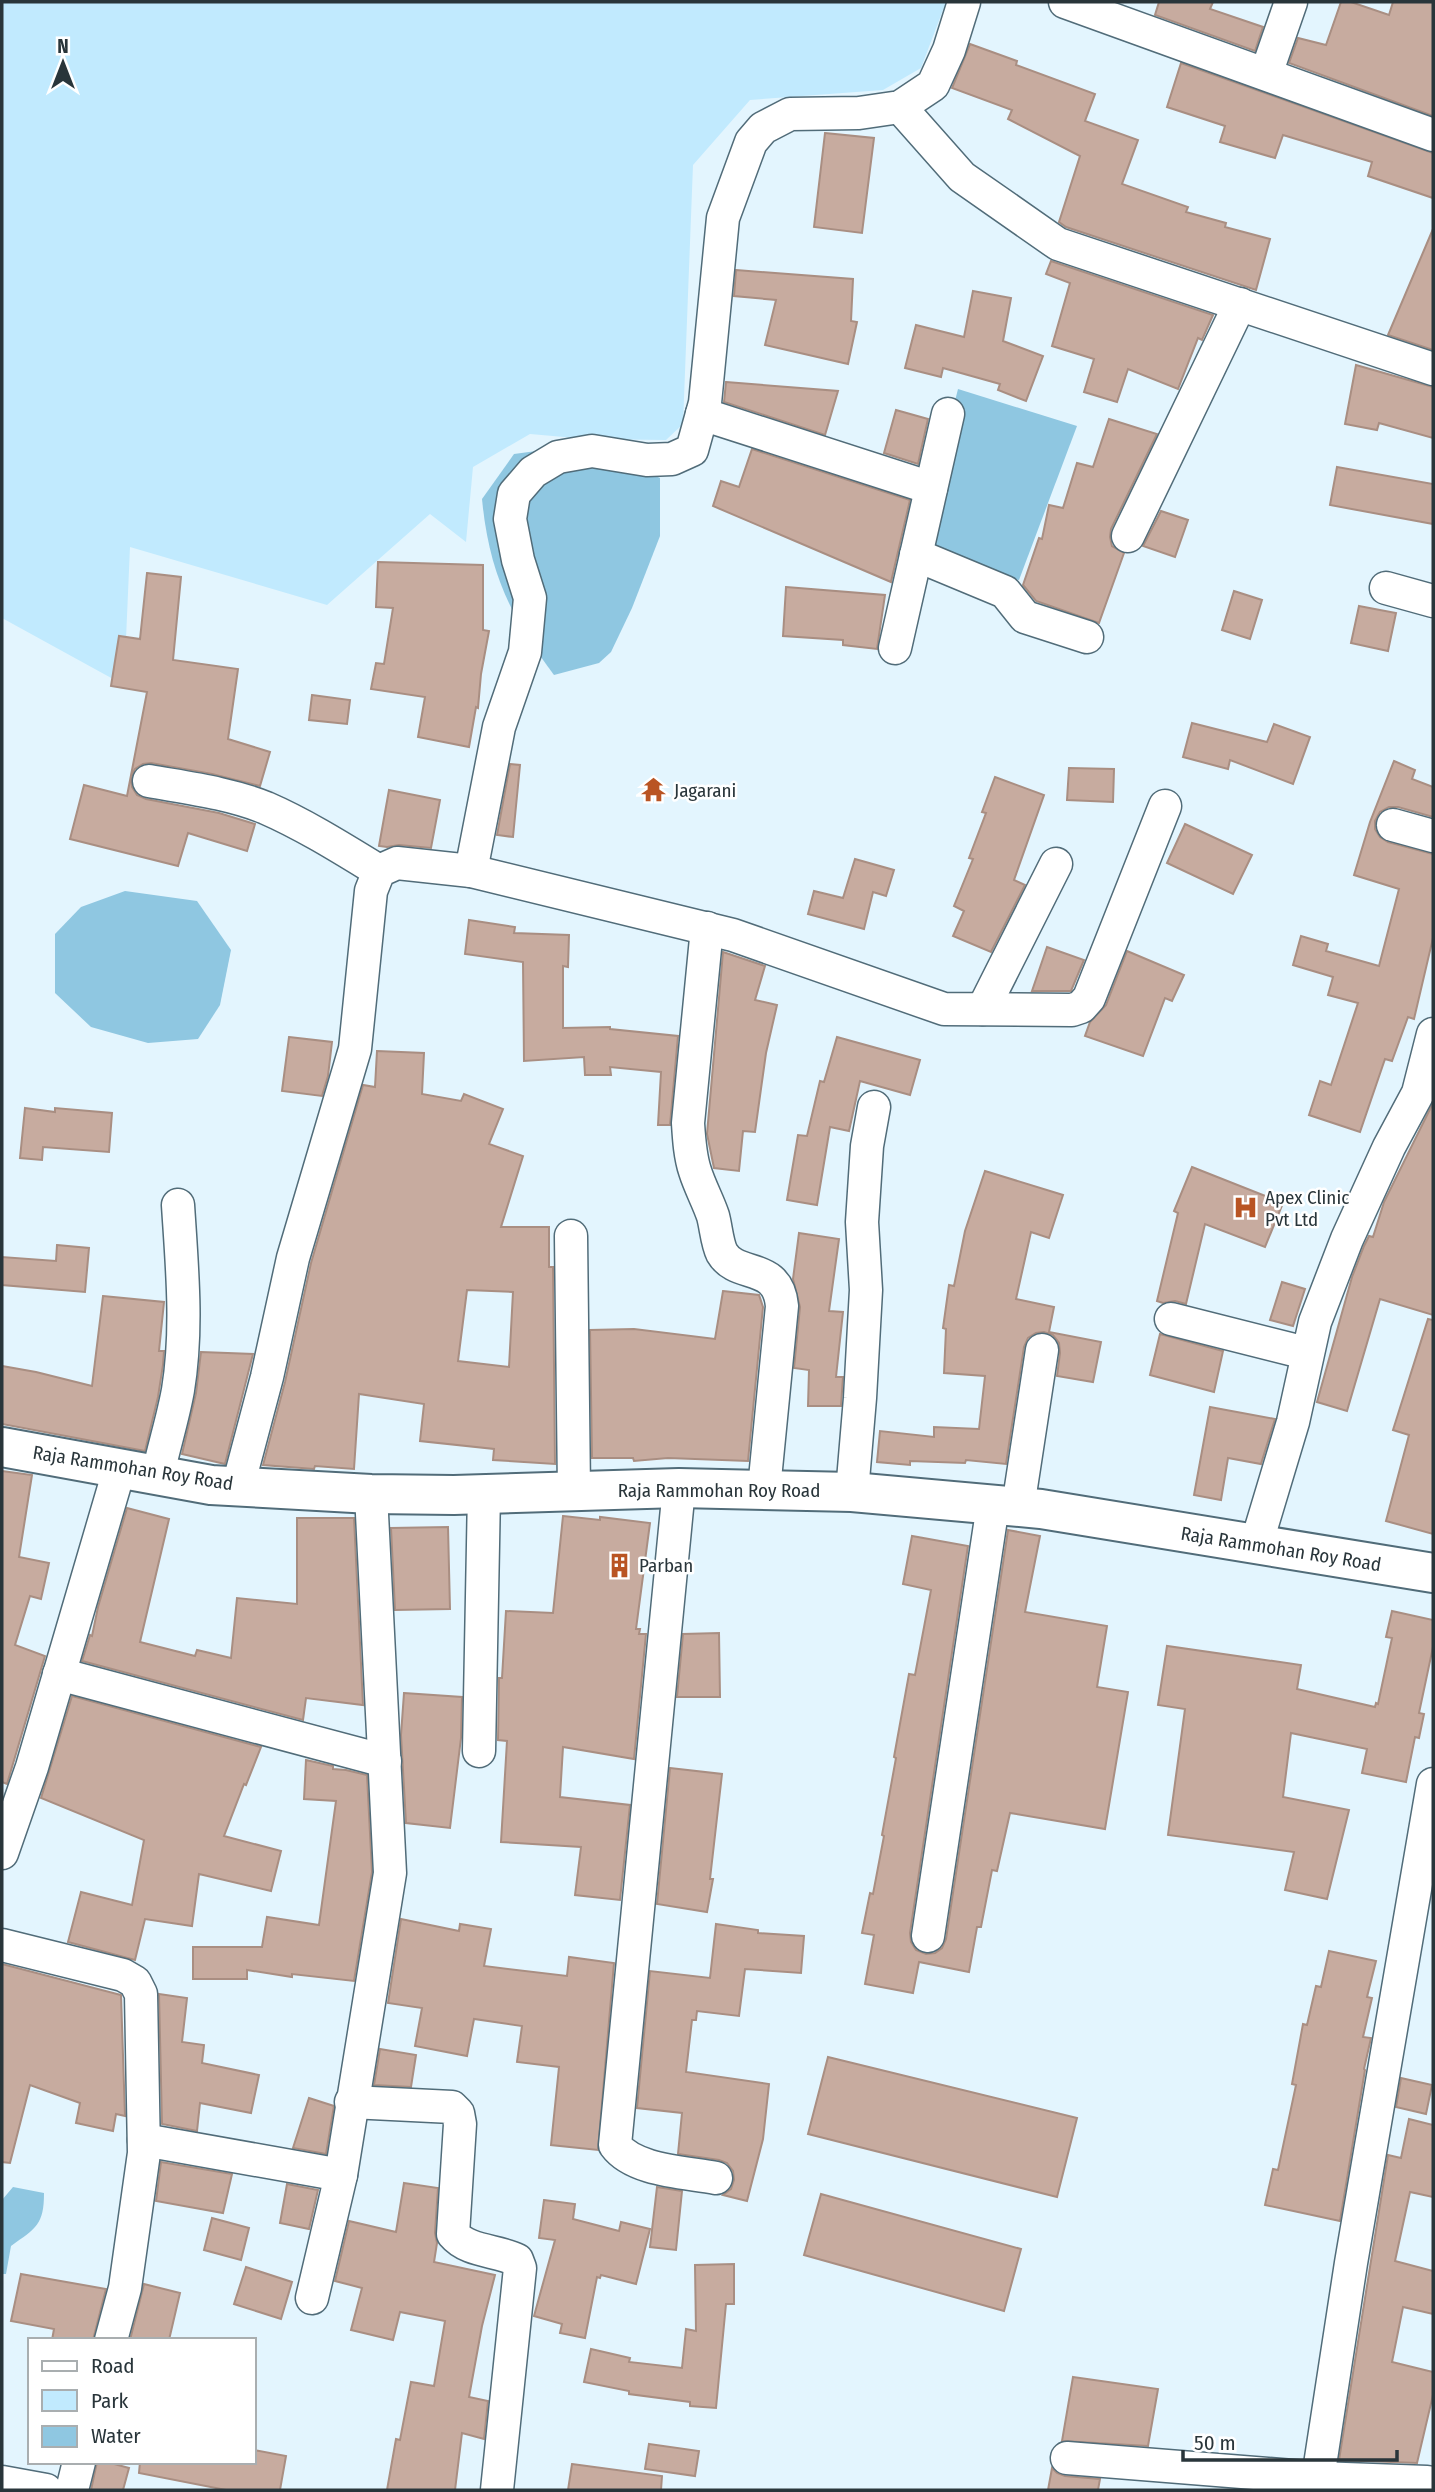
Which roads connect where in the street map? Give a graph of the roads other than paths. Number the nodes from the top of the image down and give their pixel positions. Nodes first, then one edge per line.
1 (964, 2) edge
2 (1065, 2) edge
3 (1291, 2) edge
4 (1266, 74) junction
5 (900, 107) junction
6 (1433, 135) edge
7 (1240, 304) junction
8 (1433, 369) edge
9 (702, 414) junction
10 (947, 414) dead end
11 (931, 488) junction
12 (1128, 536) dead end
13 (916, 555) junction
14 (1387, 589) dead end
15 (1433, 601) edge
16 (1087, 637) dead end
17 (895, 648) dead end
18 (149, 781) dead end
19 (1165, 807) dead end
20 (1393, 825) dead end
21 (1433, 836) edge
22 (1056, 864) dead end
23 (471, 871) junction
24 (380, 872) junction
25 (707, 928) junction
26 (983, 1009) junction
27 (1433, 1034) edge
28 (874, 1107) dead end
29 (178, 1205) dead end
30 (571, 1236) dead end
31 (1171, 1319) dead end
32 (1042, 1350) dead end
33 (1306, 1353) junction
34 (2, 1447) edge
35 (120, 1467) junction
36 (158, 1474) junction
37 (238, 1486) junction
38 (679, 1488) junction
39 (764, 1489) junction
40 (574, 1491) junction
41 (852, 1492) junction
42 (484, 1493) junction
43 (371, 1494) junction
44 (1006, 1506) junction
45 (1256, 1545) junction
46 (1433, 1573) edge
47 (59, 1674) junction
48 (479, 1751) dead end
49 (385, 1760) junction
50 (1433, 1784) edge
51 (2, 1853) edge
52 (928, 1936) dead end
53 (2, 1945) edge
54 (351, 2102) junction
55 (144, 2140) junction
56 (341, 2175) junction
57 (716, 2178) dead end
58 (312, 2298) dead end
59 (112, 2338) edge
60 (1067, 2458) dead end
61 (78, 2464) edge
62 (1173, 2478) edge
63 (1428, 2481) edge
64 (2, 2482) edge
65 (1319, 2484) edge
66 (46, 2490) edge
67 (72, 2490) edge
68 (497, 2490) edge

1 - 5 street
2 - 4 street
3 - 4 street
4 - 6 street
5 - 7 street
5 - 9 street
7 - 8 street
7 - 12 street
9 - 11 street
9 - 23 street
10 - 11 street
11 - 13 street
13 - 16 street
13 - 17 street
14 - 15 street
18 - 24 street
19 - 26 street
20 - 21 street
22 - 26 street
23 - 24 street
23 - 25 street
24 - 37 street
25 - 26 street
25 - 39 street
27 - 33 street
28 - 41 street
29 - 36 street
30 - 40 street
31 - 33 street
32 - 44 street
33 - 45 street
34 - 35 main road, Raja Rammohan Roy Road
35 - 36 main road, Raja Rammohan Roy Road
35 - 47 street
36 - 37 main road, Raja Rammohan Roy Road
37 - 43 main road, Raja Rammohan Roy Road
38 - 39 main road, Raja Rammohan Roy Road
38 - 40 main road, Raja Rammohan Roy Road
38 - 57 street
39 - 41 main road, Raja Rammohan Roy Road
40 - 42 main road, Raja Rammohan Roy Road
41 - 44 main road, Raja Rammohan Roy Road
42 - 43 main road, Raja Rammohan Roy Road
42 - 48 street
43 - 49 street
44 - 45 main road, Raja Rammohan Roy Road
44 - 52 street
45 - 46 main road, Raja Rammohan Roy Road
47 - 49 street
47 - 51 street
49 - 54 street
50 - 65 street
53 - 55 street
54 - 56 street
54 - 68 street
55 - 56 street
55 - 59 street
56 - 58 street
60 - 62 street
61 - 67 street
62 - 65 street
63 - 65 street
64 - 66 street

